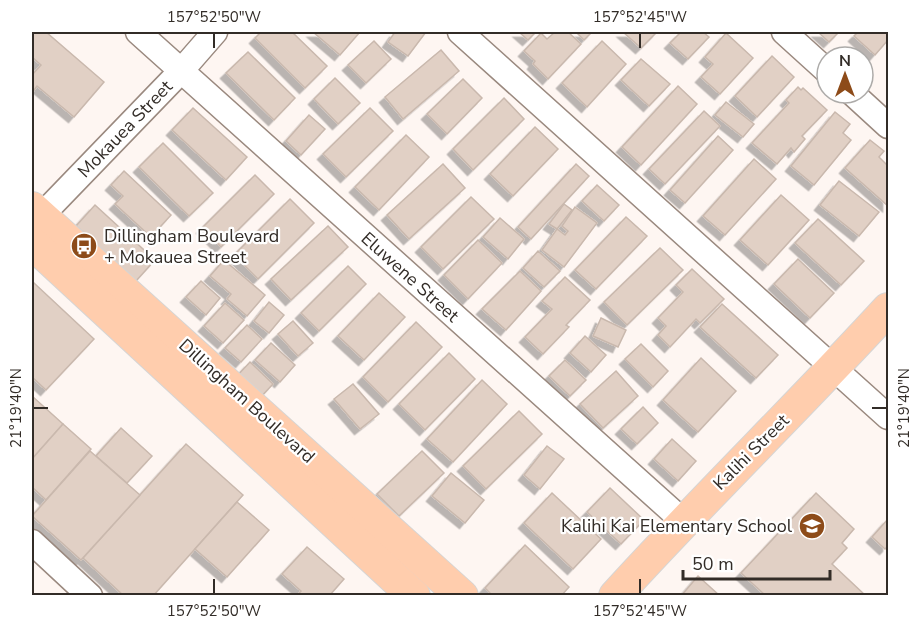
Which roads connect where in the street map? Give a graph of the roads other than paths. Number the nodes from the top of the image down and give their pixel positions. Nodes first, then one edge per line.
1 (138, 32) edge
2 (216, 32) edge
3 (460, 32) edge
4 (784, 32) edge
5 (815, 59) edge
6 (181, 71) junction
7 (865, 105) edge
8 (888, 126) edge
9 (34, 222) edge
10 (888, 309) edge
11 (835, 368) junction
12 (888, 417) edge
13 (682, 521) junction
14 (32, 542) edge
15 (90, 596) edge
16 (414, 596) edge
17 (462, 596) edge
18 (615, 596) edge

1 - 6 street, Eluwene Street
2 - 6 street, Mokauea Street
3 - 11 street
4 - 5 street
6 - 9 street, Mokauea Street
6 - 13 street, Eluwene Street
7 - 8 street
9 - 16 main road, Dillingham Boulevard
9 - 17 main road, Dillingham Boulevard
10 - 11 main road, Kalihi Street
11 - 12 street
11 - 13 main road, Kalihi Street
13 - 18 main road, Kalihi Street
14 - 15 street

